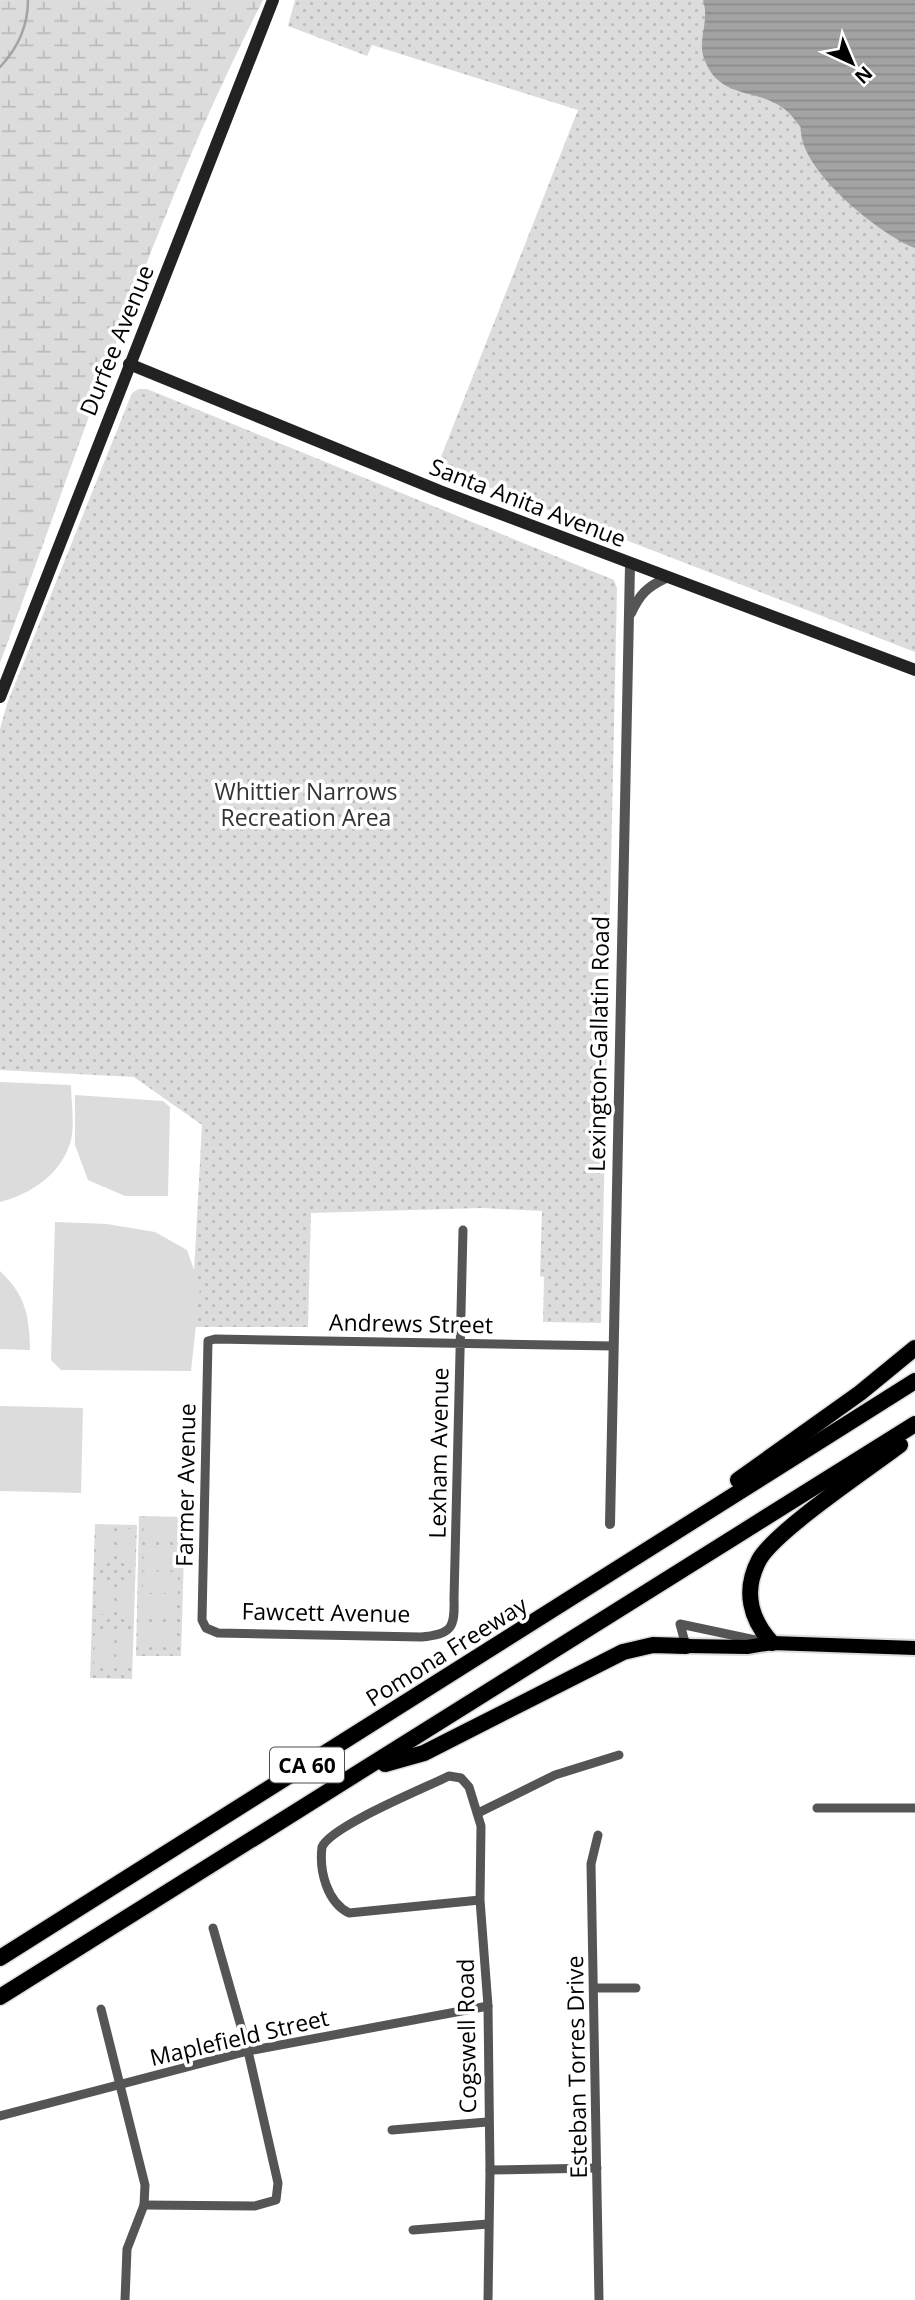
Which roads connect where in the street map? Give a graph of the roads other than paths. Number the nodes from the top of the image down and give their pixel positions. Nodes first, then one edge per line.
1 (274, 0) edge
2 (130, 364) junction
3 (630, 565) junction
4 (666, 578) junction
5 (628, 619) junction
6 (915, 670) edge
7 (0, 696) edge
8 (463, 1230) dead end
9 (208, 1341) joint
10 (460, 1342) junction
11 (613, 1346) junction
12 (915, 1348) edge
13 (915, 1381) edge
14 (915, 1424) edge
15 (915, 1433) edge
16 (610, 1524) dead end
17 (613, 1570) junction
18 (206, 1628) joint
19 (446, 1632) joint
20 (772, 1643) junction
21 (685, 1646) junction
22 (915, 1648) edge
23 (618, 1755) dead end
24 (366, 1770) junction
25 (817, 1808) dead end
26 (915, 1808) edge
27 (478, 1813) junction
28 (598, 1835) dead end
29 (480, 1900) junction
30 (213, 1928) dead end
31 (0, 1958) edge
32 (595, 1988) junction
33 (636, 1988) dead end
34 (0, 1997) edge
35 (488, 2006) junction
36 (101, 2009) dead end
37 (248, 2051) junction
38 (120, 2085) junction
39 (0, 2116) edge
40 (487, 2122) junction
41 (393, 2130) dead end
42 (597, 2168) junction
43 (490, 2170) junction
44 (144, 2205) junction
45 (488, 2224) junction
46 (413, 2230) dead end
47 (125, 2300) edge
48 (488, 2300) edge
49 (599, 2300) edge

1 - 2 main road, Durfee Avenue
2 - 3 main road, Santa Anita Avenue
2 - 7 main road, Durfee Avenue
3 - 4 main road, Santa Anita Avenue
3 - 5 street, Lexington-Gallatin Road
4 - 5 street
4 - 6 main road, Santa Anita Avenue
5 - 11 street, Lexington-Gallatin Road
8 - 10 street, Lexham Avenue
9 - 10 street, Andrews Street
9 - 18 street, Farmer Avenue
10 - 11 street, Andrews Street
10 - 19 street, Lexham Avenue
11 - 16 street, Lexington-Gallatin Road
12 - 17 highway
13 - 17 highway, Pomona Freeway / CA 60
14 - 24 highway, CA 60
15 - 20 highway
17 - 31 highway, Pomona Freeway / CA 60
18 - 19 street, Fawcett Avenue
20 - 21 main road
20 - 21 street
20 - 22 main road
21 - 24 highway
23 - 27 street
24 - 34 highway, CA 60
25 - 26 street
27 - 29 street, Cogswell Road
27 - 29 street, Cogswell Road
28 - 32 street, Esteban Torres Drive
29 - 35 street, Cogswell Road
30 - 37 street
32 - 33 street
32 - 42 street, Esteban Torres Drive
35 - 37 street, Maplefield Street
35 - 40 street, Cogswell Road
36 - 38 street
37 - 38 street, Maplefield Street
37 - 44 street
38 - 39 street, Maplefield Street
38 - 44 street
40 - 41 street
40 - 43 street, Cogswell Road
42 - 43 street
42 - 49 street, Esteban Torres Drive
43 - 45 street, Cogswell Road
44 - 47 street
45 - 46 street
45 - 48 street, Cogswell Road

